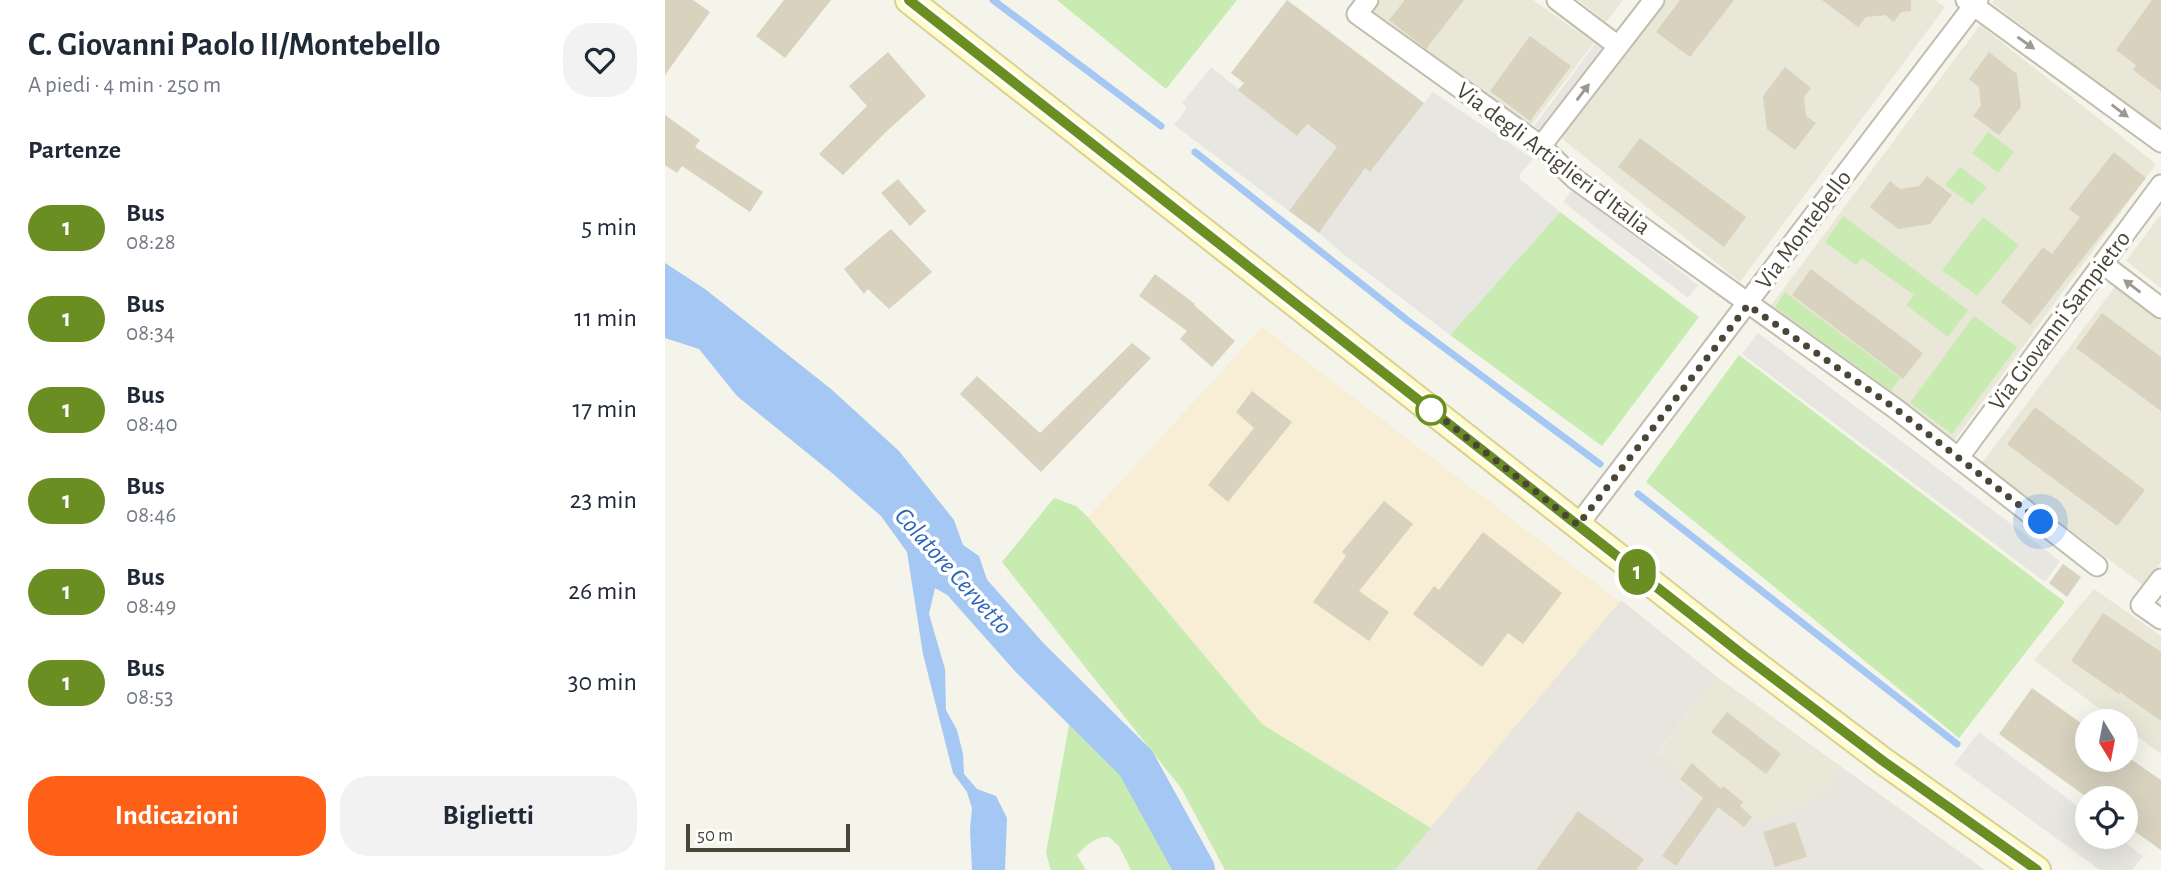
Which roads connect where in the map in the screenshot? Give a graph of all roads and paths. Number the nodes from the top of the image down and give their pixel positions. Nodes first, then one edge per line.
1 (909, 0) edge
2 (1557, 0) edge
3 (1654, 0) edge
4 (1973, 2) edge
5 (1362, 7) edge
6 (1618, 46) junction
7 (2161, 142) edge
8 (1541, 146) junction
9 (2161, 185) edge
10 (2103, 264) junction
11 (1748, 305) junction
12 (2161, 307) edge
13 (1959, 457) junction
14 (1578, 525) junction
15 (2097, 566) dead end
16 (2161, 579) edge
17 (2161, 620) edge
18 (2037, 870) edge

1 - 14 main road
2 - 6 street
3 - 6 street
4 -> 7 street
4 - 11 street, Via Montebello
5 - 8 street, Via degli Artiglieri d'Italia
8 -> 6 street
8 - 11 street, Via degli Artiglieri d'Italia
9 - 10 street, Via Giovanni Sampietro
12 -> 10 street
10 - 13 street, Via Giovanni Sampietro
11 - 13 street, Via degli Artiglieri d'Italia
11 - 14 street, Via Montebello
13 - 15 street, Via degli Artiglieri d'Italia
14 - 18 main road
16 - 17 street

